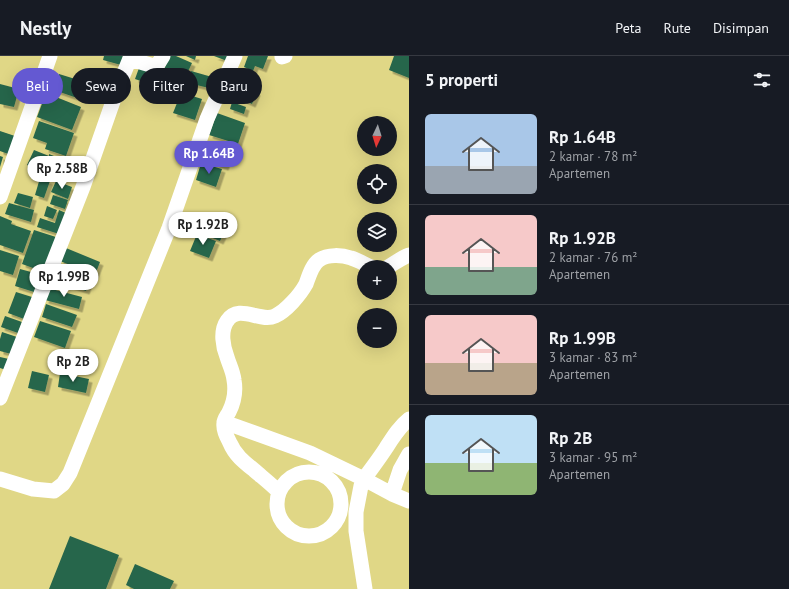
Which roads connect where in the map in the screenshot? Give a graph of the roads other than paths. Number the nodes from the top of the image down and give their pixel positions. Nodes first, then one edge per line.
1 (50, 56) edge
2 (162, 56) edge
3 (234, 56) edge
4 (131, 57) edge
5 (0, 197) edge
6 (409, 255) edge
7 (357, 261) edge
8 (397, 262) edge
9 (0, 398) edge
10 (409, 418) edge
11 (224, 422) junction
12 (409, 454) edge
13 (0, 479) edge
14 (364, 479) junction
15 (279, 492) junction
16 (392, 494) junction
17 (409, 501) edge
18 (365, 589) edge

1 - 5 street
2 - 4 street
3 - 13 street
4 - 9 street
6 - 8 street
7 - 11 street
10 - 14 street
11 - 14 street
11 - 15 street
12 - 16 street
14 - 16 street
14 - 18 street
15 - 15 street
16 - 17 street

